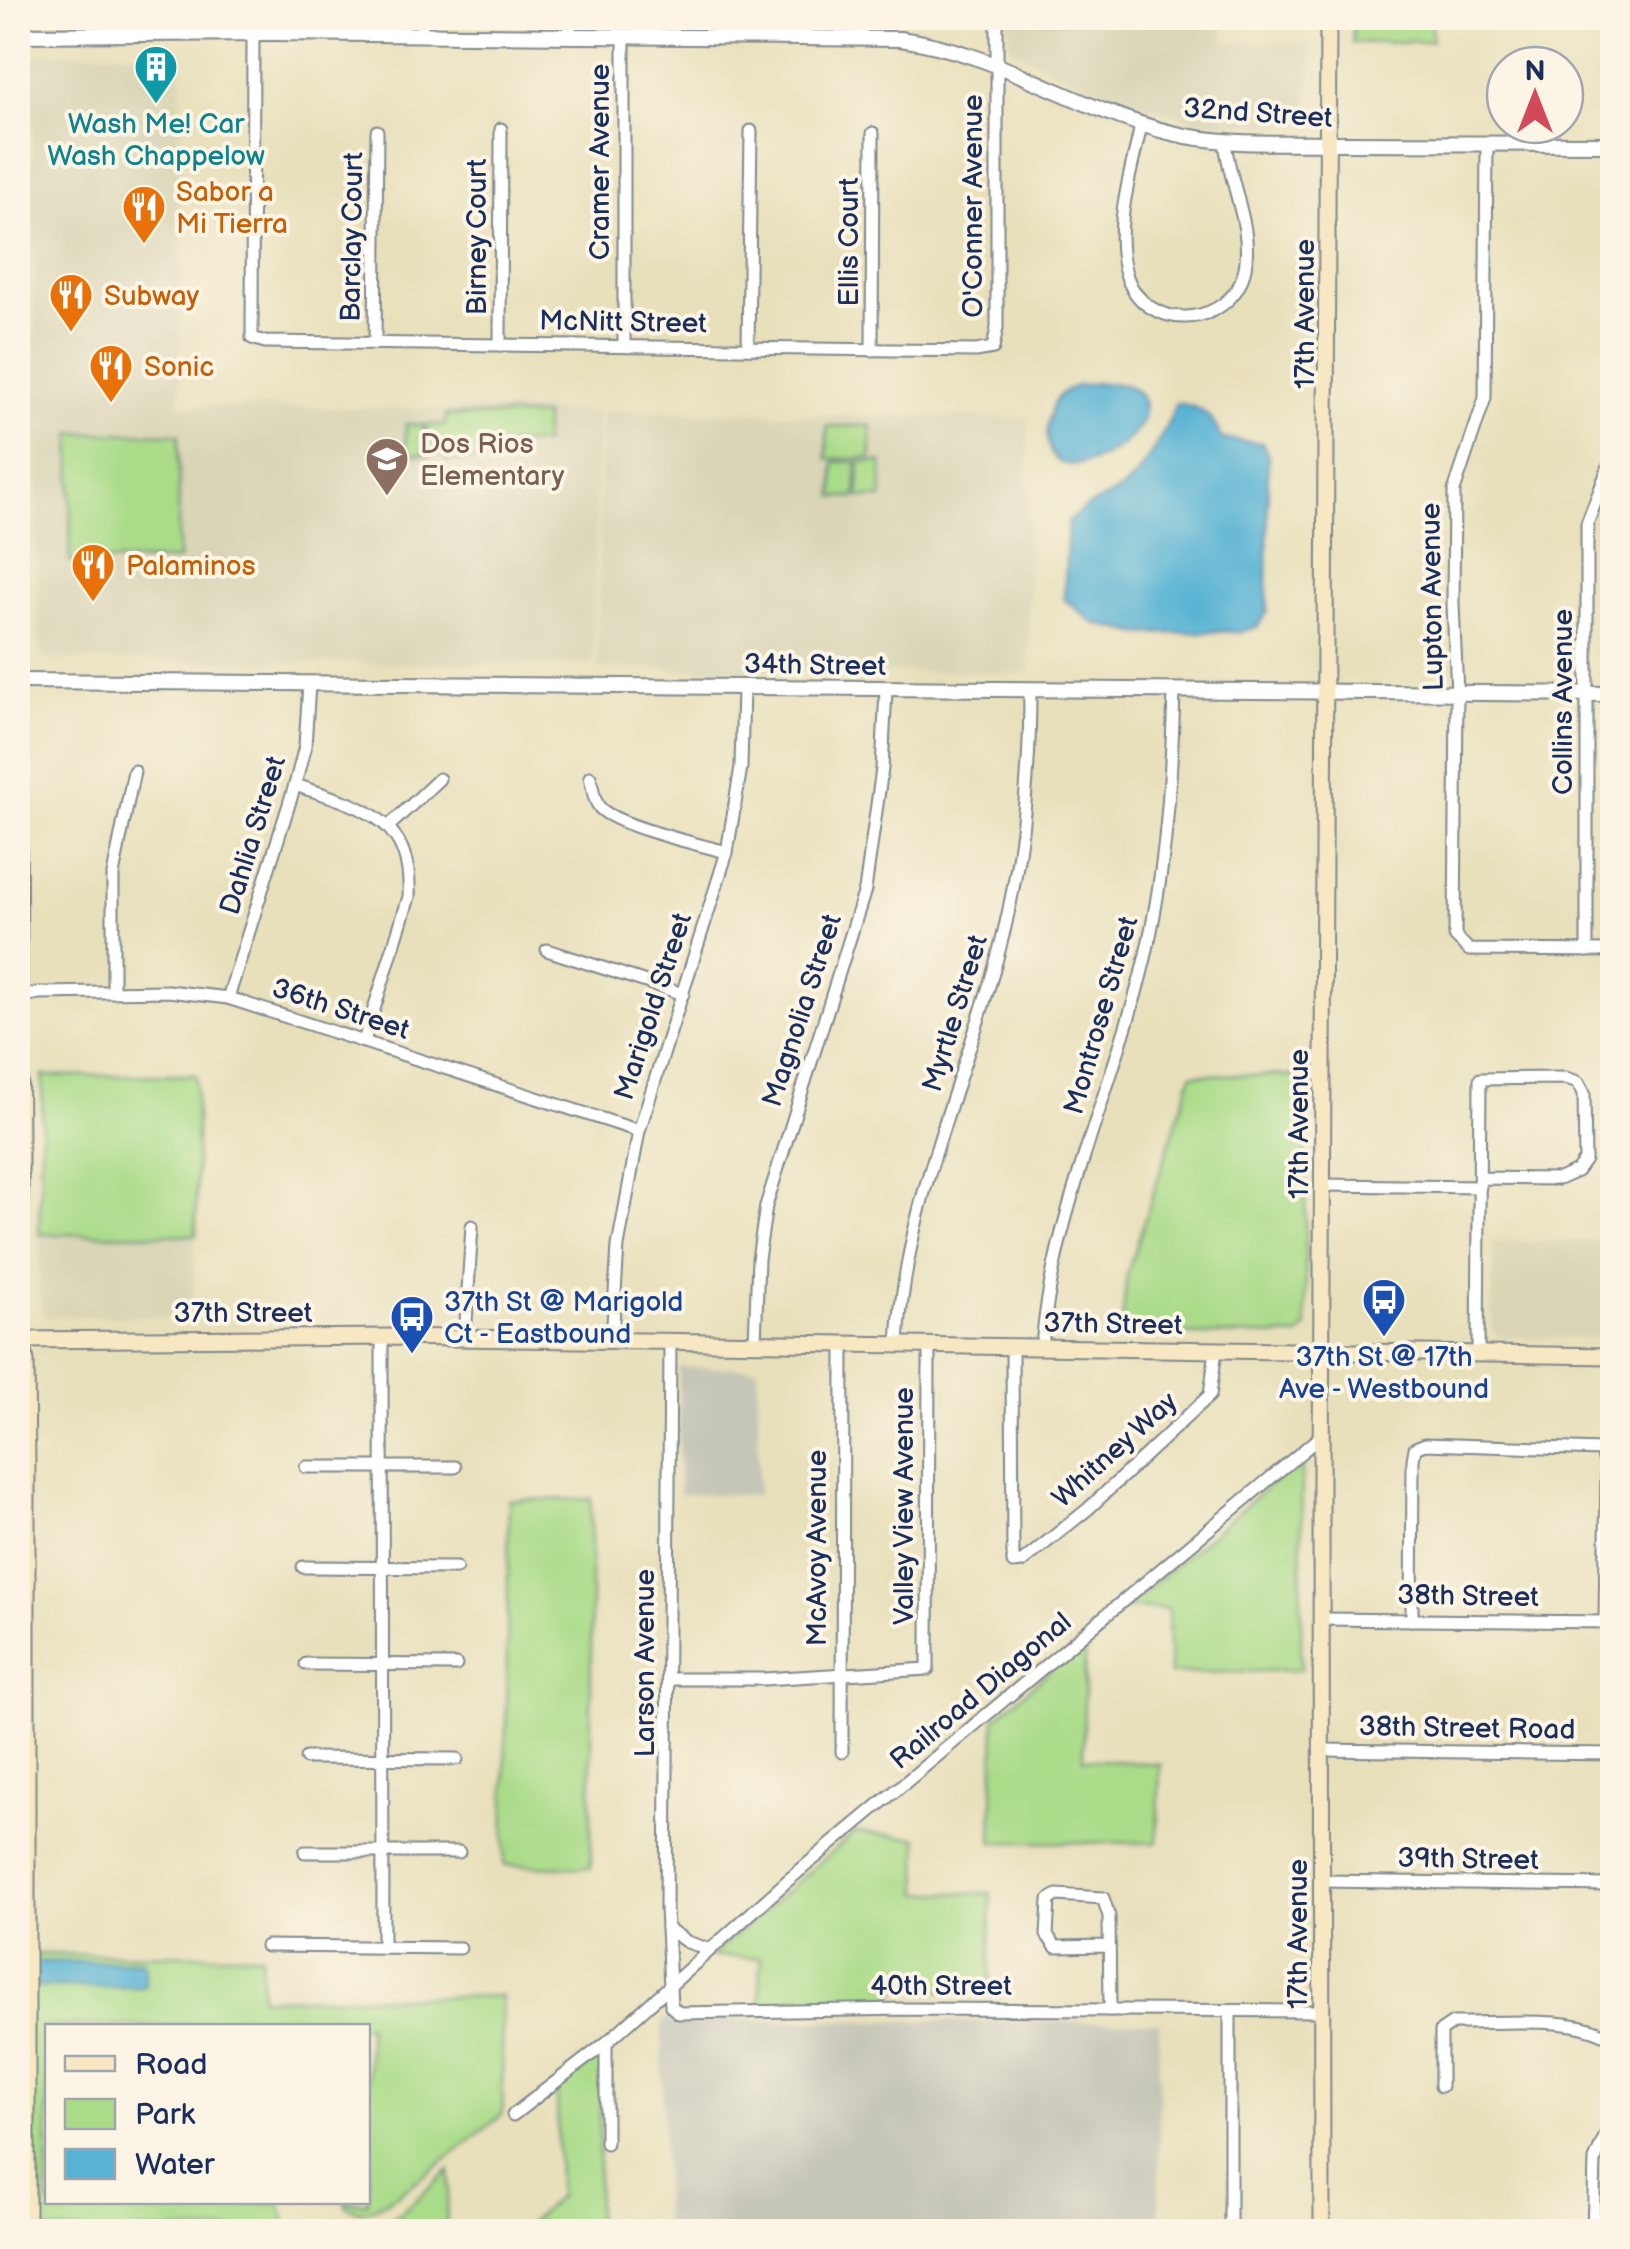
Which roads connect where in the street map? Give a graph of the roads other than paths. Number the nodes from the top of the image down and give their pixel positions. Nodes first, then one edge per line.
1 (125, 18) edge
2 (422, 18) edge
3 (570, 18) edge
4 (722, 18) edge
5 (859, 18) edge
6 (997, 18) edge
7 (1328, 18) edge
8 (272, 25) edge
9 (254, 33) junction
10 (126, 34) junction
11 (18, 35) edge
12 (422, 35) junction
13 (570, 37) junction
14 (624, 38) junction
15 (722, 38) junction
16 (860, 38) junction
17 (997, 63) junction
18 (1142, 125) junction
19 (501, 129) dead end
20 (377, 130) dead end
21 (751, 132) dead end
22 (873, 133) dead end
23 (1225, 140) junction
24 (1330, 143) junction
25 (1485, 144) edge
26 (1585, 144) edge
27 (1612, 144) edge
28 (1487, 145) edge
29 (375, 343) junction
30 (500, 344) junction
31 (624, 346) junction
32 (748, 348) junction
33 (994, 348) joint
34 (872, 350) junction
35 (1612, 458) edge
36 (18, 681) edge
37 (309, 684) junction
38 (742, 688) junction
39 (886, 690) junction
40 (1030, 691) junction
41 (1174, 692) junction
42 (1325, 692) junction
43 (1457, 693) junction
44 (1587, 694) junction
45 (1612, 694) edge
46 (134, 771) dead end
47 (590, 778) dead end
48 (439, 779) dead end
49 (295, 785) junction
50 (18, 794) edge
51 (389, 826) junction
52 (727, 852) junction
53 (547, 950) dead end
54 (1612, 950) edge
55 (1586, 951) junction
56 (113, 992) junction
57 (683, 994) junction
58 (19, 998) edge
59 (228, 998) junction
60 (364, 1041) junction
61 (639, 1131) junction
62 (1480, 1183) junction
63 (1323, 1185) junction
64 (472, 1226) dead end
65 (382, 1337) junction
66 (466, 1338) junction
67 (18, 1340) edge
68 (612, 1340) junction
69 (670, 1341) junction
70 (755, 1343) junction
71 (843, 1344) junction
72 (898, 1344) junction
73 (928, 1344) junction
74 (1012, 1345) junction
75 (1042, 1346) junction
76 (1216, 1350) junction
77 (1322, 1353) junction
78 (1478, 1354) junction
79 (1612, 1356) edge
80 (1322, 1435) junction
81 (306, 1466) dead end
82 (382, 1467) junction
83 (455, 1467) dead end
84 (303, 1567) dead end
85 (382, 1568) junction
86 (456, 1568) dead end
87 (1322, 1619) junction
88 (1412, 1620) junction
89 (1609, 1622) edge
90 (306, 1664) dead end
91 (381, 1664) junction
92 (456, 1665) dead end
93 (841, 1675) junction
94 (670, 1679) junction
95 (1321, 1750) junction
96 (842, 1752) dead end
97 (1612, 1754) edge
98 (306, 1758) dead end
99 (382, 1759) junction
100 (458, 1760) dead end
101 (305, 1852) dead end
102 (383, 1852) junction
103 (459, 1852) dead end
104 (1322, 1882) junction
105 (1612, 1885) edge
106 (667, 1928) junction
107 (266, 1946) dead end
108 (1108, 1946) junction
109 (384, 1948) junction
110 (460, 1948) dead end
111 (708, 1949) junction
112 (671, 1984) junction
113 (1110, 2010) junction
114 (1230, 2011) junction
115 (1322, 2011) junction
116 (1612, 2039) edge
117 (606, 2043) junction
118 (1441, 2086) dead end
119 (512, 2116) dead end
120 (1612, 2120) edge
121 (606, 2143) dead end
122 (22, 2162) edge
123 (27, 2232) edge
124 (1230, 2232) edge
125 (1322, 2232) edge
126 (1593, 2232) edge

1 - 10 street
2 - 12 street
3 - 13 street
4 - 15 street
5 - 16 street
6 - 17 street, O'Conner Avenue
7 - 24 main road, 17th Avenue
8 - 9 street, 32nd Street
8 - 12 street, 32nd Street
9 - 10 street, 32nd Street
9 - 29 street, McNitt Street
10 - 11 street, 32nd Street
12 - 13 street, 32nd Street
13 - 14 street, 32nd Street
14 - 15 street, 32nd Street
14 - 31 street, Cramer Avenue
15 - 16 street, 32nd Street
16 - 17 street, 32nd Street
17 - 18 street, 32nd Street
17 - 33 street, O'Conner Avenue
18 - 23 street, 32nd Street
18 - 23 street
19 - 30 street, Birney Court
20 - 29 street, Barclay Court
21 - 32 street
22 - 34 street, Ellis Court
23 - 24 street, 32nd Street
24 - 25 street, 32nd Street
24 - 42 main road, 17th Avenue
26 - 27 street, 32nd Street
28 - 43 street, Lupton Avenue
29 - 30 street, McNitt Street
30 - 31 street, McNitt Street
31 - 32 street, McNitt Street
32 - 34 street, McNitt Street
33 - 34 street, McNitt Street
35 - 44 street, Collins Avenue
36 - 37 street, 34th Street
37 - 38 street, 34th Street
37 - 49 street, Dahlia Street
38 - 39 street, 34th Street
38 - 52 street, Marigold Street
39 - 40 street, 34th Street
39 - 70 street, Magnolia Street
40 - 41 street, 34th Street
40 - 72 street, Myrtle Street
41 - 42 street, 34th Street
41 - 75 street, Montrose Street
42 - 43 street, 34th Street
42 - 63 main road, 17th Avenue
43 - 44 street, 34th Street
43 - 55 street, Lupton Avenue
44 - 45 street, 34th Street
44 - 55 street, Collins Avenue
46 - 56 street
47 - 52 street
48 - 51 street
49 - 51 street
49 - 59 street, Dahlia Street
50 - 58 main road
51 - 60 street
52 - 57 street, Marigold Street
53 - 57 street
54 - 55 street
56 - 58 street, 36th Street
56 - 59 street, 36th Street
57 - 61 street, Marigold Street
58 - 67 main road
59 - 60 street, 36th Street
60 - 61 street, 36th Street
61 - 68 street, Marigold Street
62 - 62 street
62 - 63 street
62 - 78 street
63 - 77 main road, 17th Avenue
64 - 66 street
65 - 66 main road, 37th Street
65 - 67 main road, 37th Street
65 - 82 street
66 - 68 main road, 37th Street
67 - 122 main road
68 - 69 main road, 37th Street
69 - 70 main road, 37th Street
69 - 94 street, Larson Avenue
70 - 71 main road, 37th Street
71 - 72 main road, 37th Street
71 - 93 street, McAvoy Avenue
72 - 73 main road, 37th Street
73 - 74 main road, 37th Street
73 - 93 street, Valley View Avenue
74 - 75 main road, 37th Street
74 - 76 street, Whitney Way
75 - 76 main road, 37th Street
76 - 77 main road, 37th Street
77 - 78 main road, 37th Street
77 - 80 main road, 17th Avenue
78 - 79 main road, 37th Street
80 - 87 main road, 17th Avenue
80 - 111 street, Railroad Diagonal
81 - 82 street
82 - 83 street
82 - 85 street
84 - 85 street
85 - 86 street
85 - 91 street
87 - 88 street, 38th Street
87 - 95 main road, 17th Avenue
88 - 89 street, 38th Street
88 - 89 street
90 - 91 street
91 - 92 street
91 - 99 street
93 - 94 street
93 - 96 street, McAvoy Avenue
94 - 106 street, Larson Avenue
95 - 97 street, 38th Street Road
95 - 104 main road, 17th Avenue
98 - 99 street
99 - 100 street
99 - 102 street
101 - 102 street
102 - 103 street
102 - 109 street
104 - 105 street, 39th Street
104 - 115 main road, 17th Avenue
106 - 111 street
106 - 112 street, Larson Avenue
107 - 109 street
108 - 108 street
108 - 113 street
109 - 110 street
111 - 112 street, Railroad Diagonal
112 - 113 street, 40th Street
112 - 117 street
113 - 114 street, 40th Street
114 - 115 street, 40th Street
114 - 124 street
115 - 125 main road, 17th Avenue
116 - 118 street
117 - 119 street
117 - 121 street
120 - 126 street
122 - 123 main road

